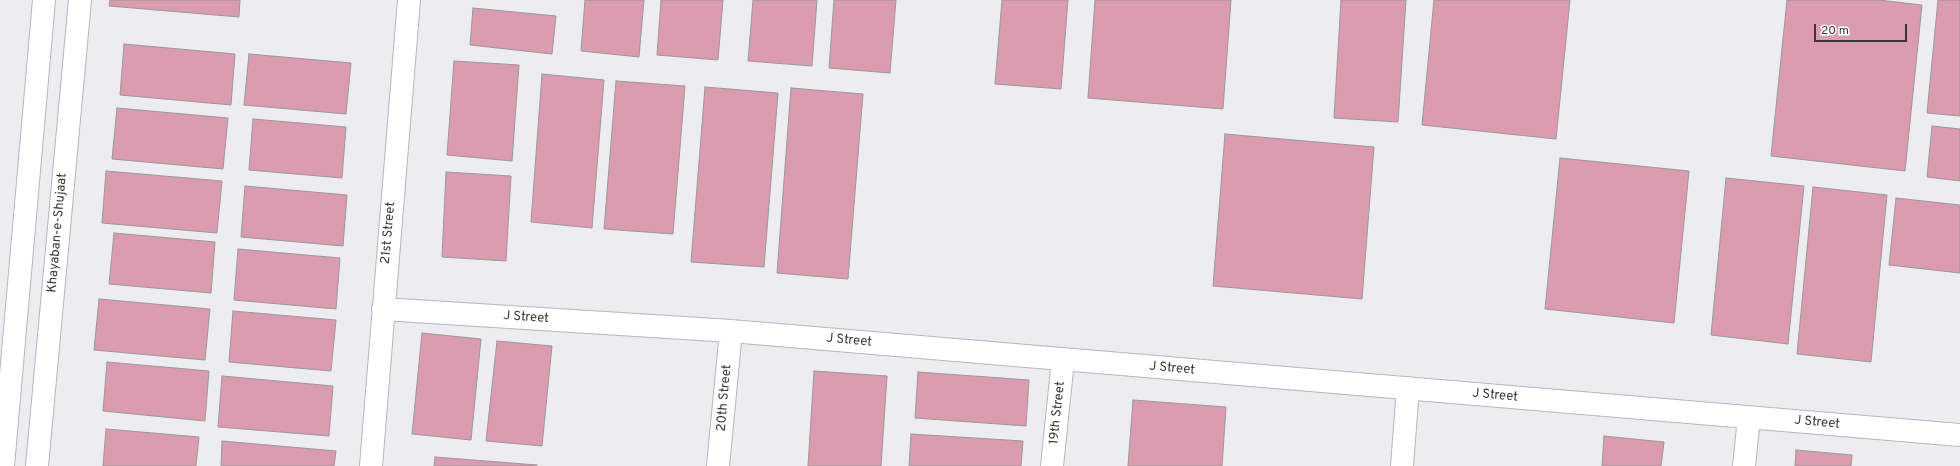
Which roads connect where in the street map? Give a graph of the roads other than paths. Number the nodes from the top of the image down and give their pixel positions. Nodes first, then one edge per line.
1 (44, 0) edge
2 (80, 0) edge
3 (409, 0) edge
4 (383, 309) junction
5 (731, 331) junction
6 (1063, 360) junction
7 (1408, 388) junction
8 (1749, 418) junction
9 (1960, 435) edge
10 (3, 466) edge
11 (37, 466) edge
12 (371, 466) edge
13 (718, 466) edge
14 (1052, 466) edge
15 (1402, 466) edge
16 (1744, 466) edge

1 - 10 street
2 - 11 street, Khayaban-e-Shujaat
3 - 4 street, 21st Street
4 - 5 street, J Street
4 - 12 street, 21st Street
5 - 6 street, J Street
5 - 13 street, 20th Street
6 - 7 street, J Street
6 - 14 street, 19th Street
7 - 8 street, J Street
7 - 15 street
8 - 9 street, J Street
8 - 16 street

